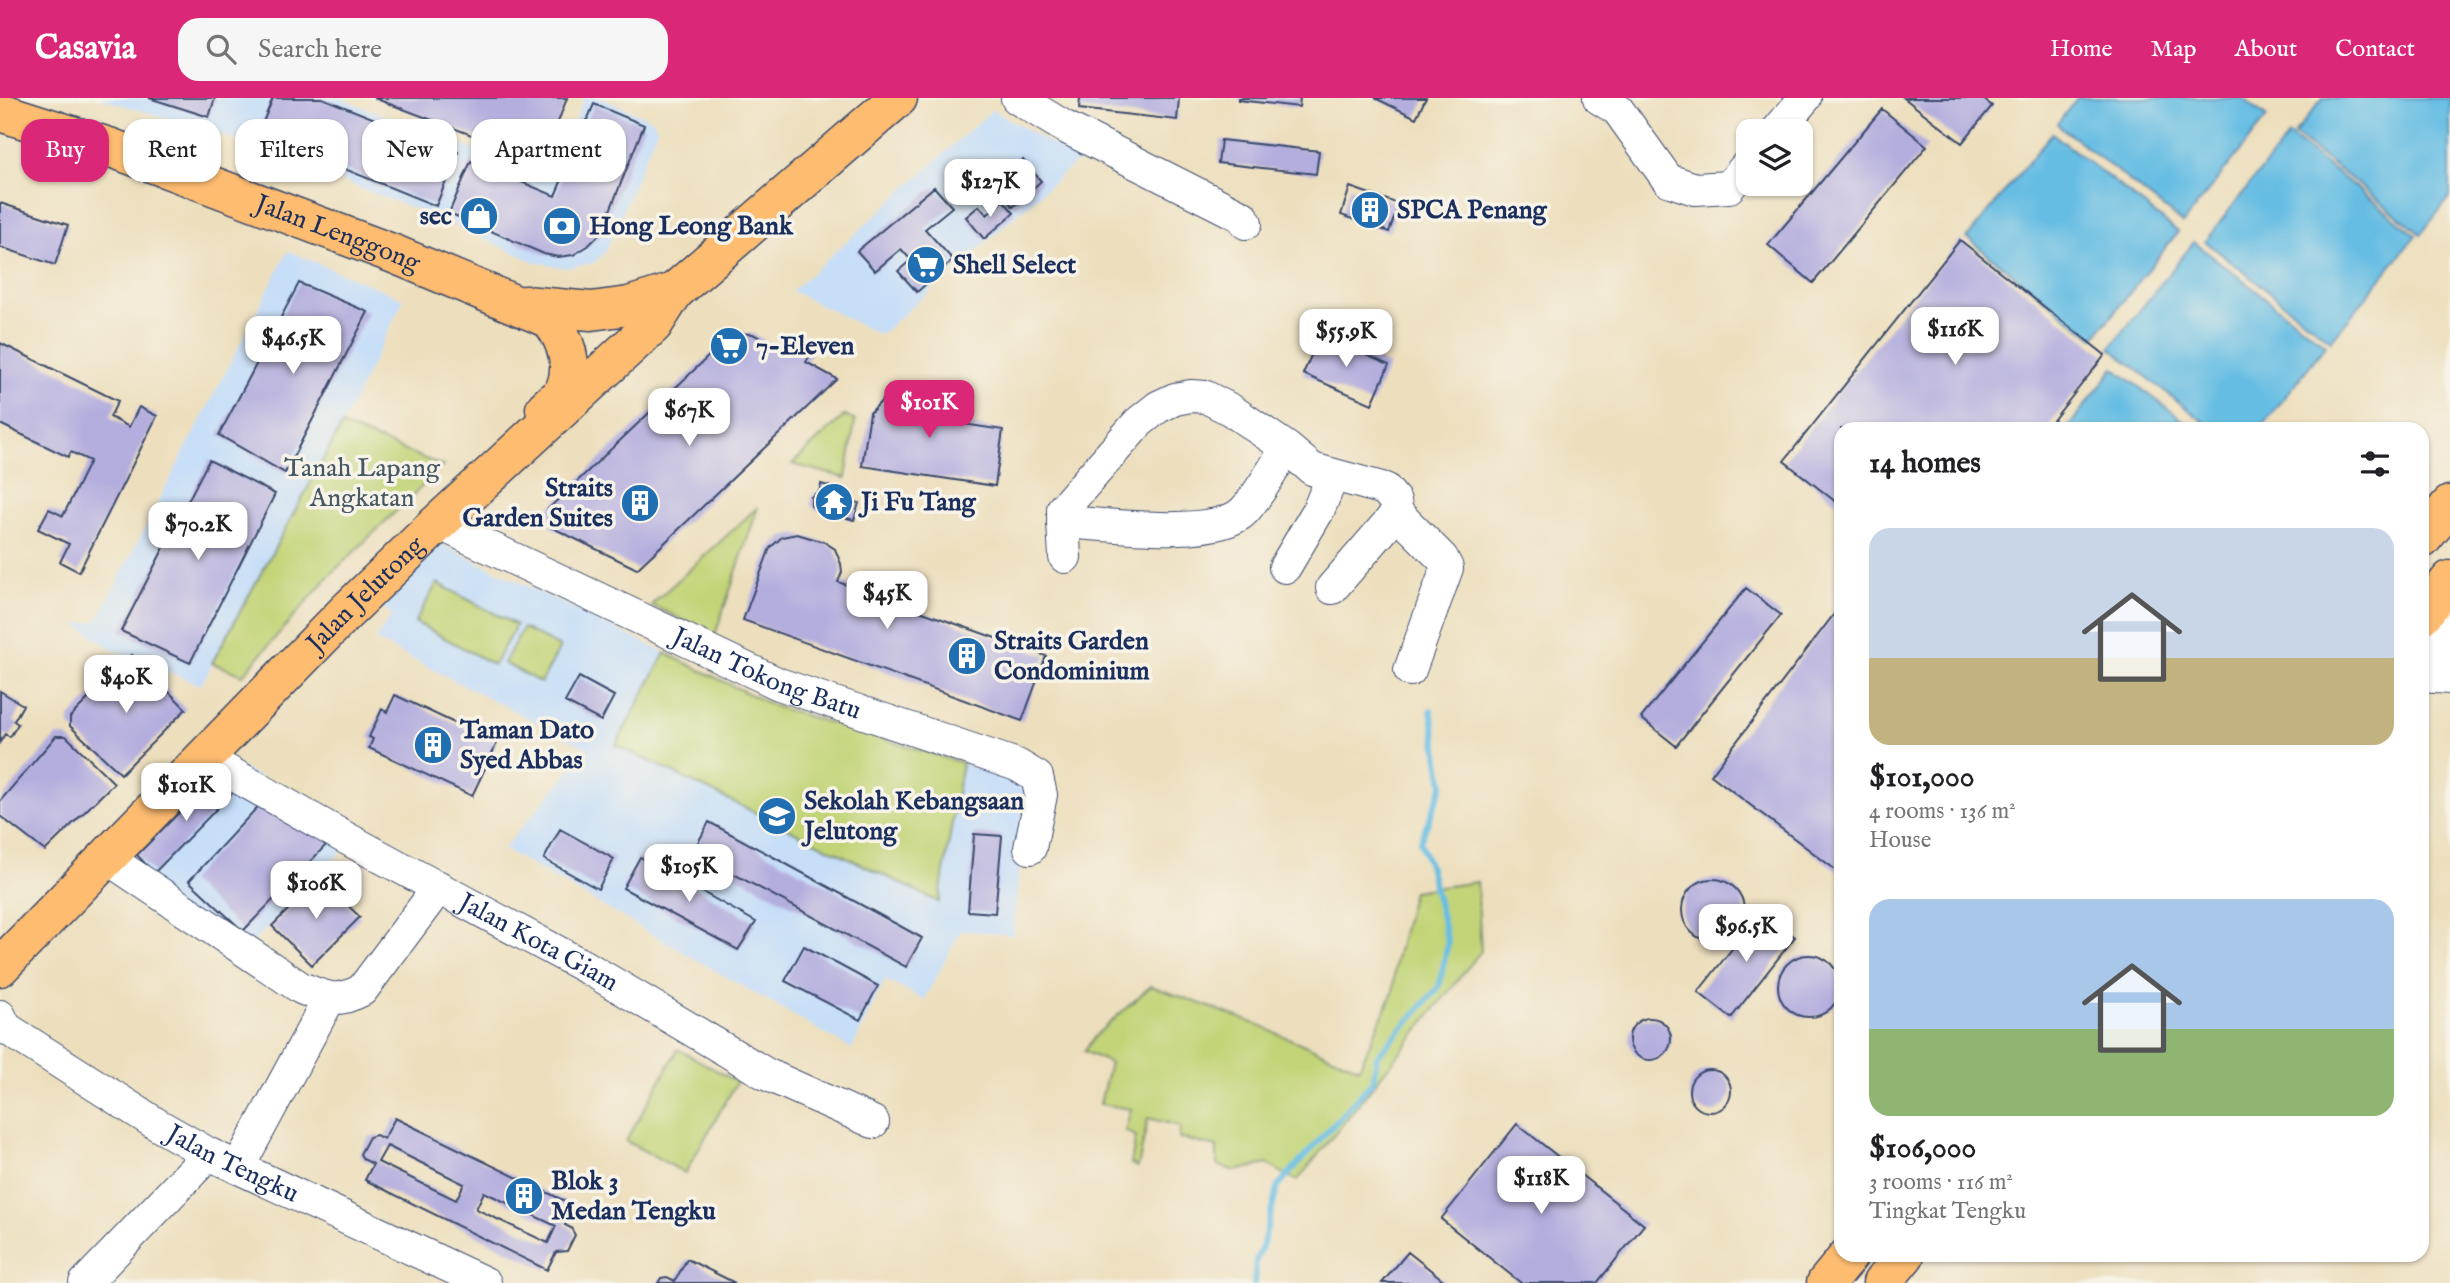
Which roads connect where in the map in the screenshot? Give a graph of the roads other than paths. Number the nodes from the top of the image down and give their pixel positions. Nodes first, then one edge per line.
1 (898, 98) edge
2 (1017, 98) edge
3 (1599, 98) edge
4 (1805, 98) edge
5 (0, 112) edge
6 (1787, 119) edge
7 (1736, 179) edge
8 (1246, 223) dead end
9 (674, 292) junction
10 (516, 304) junction
11 (1287, 448) junction
12 (1334, 475) junction
13 (2450, 505) edge
14 (1397, 513) junction
15 (1063, 522) junction
16 (438, 523) junction
17 (2429, 531) edge
18 (1065, 557) dead end
19 (1285, 567) dead end
20 (1332, 588) dead end
21 (2438, 595) edge
22 (326, 632) junction
23 (1410, 670) dead end
24 (2450, 672) edge
25 (2429, 676) edge
26 (2450, 678) edge
27 (204, 758) junction
28 (1030, 848) dead end
29 (107, 858) junction
30 (439, 887) junction
31 (0, 967) edge
32 (329, 999) junction
33 (0, 1016) edge
34 (0, 1036) edge
35 (32, 1044) junction
36 (873, 1122) dead end
37 (209, 1154) junction
38 (238, 1168) junction
39 (1843, 1262) edge
40 (1899, 1262) edge
41 (85, 1283) edge
42 (485, 1283) edge
43 (1826, 1283) edge
44 (1882, 1283) edge

1 - 9 main road, Jalan Jelutong
2 - 8 street
3 - 7 street
4 - 6 street
5 - 10 main road, Jalan Lenggong
9 - 10 main road, Jalan Lenggong
9 - 16 main road, Jalan Jelutong
10 - 22 main road, Jalan Lenggong
11 - 12 street
11 - 15 street
11 - 15 street
12 - 14 street
12 - 19 street
13 - 17 main road
14 - 20 street
14 - 23 street
15 - 18 street
16 - 22 main road, Jalan Jelutong
16 - 28 street, Jalan Tokong Batu
21 - 24 street
22 - 27 main road, Jalan Jelutong
25 - 26 street
27 - 29 main road, Jalan Jelutong
27 - 30 street, Jalan Kota Giam
29 - 31 main road, Jalan Jelutong
29 - 32 street
30 - 32 street
30 - 36 street, Jalan Kota Giam
32 - 38 street
33 - 35 street, Jalan Tengku
34 - 35 street
35 - 37 street, Jalan Tengku
37 - 38 street, Jalan Tengku
37 - 41 street
38 - 42 street, Jalan Tengku
39 - 43 main road
40 - 44 main road

